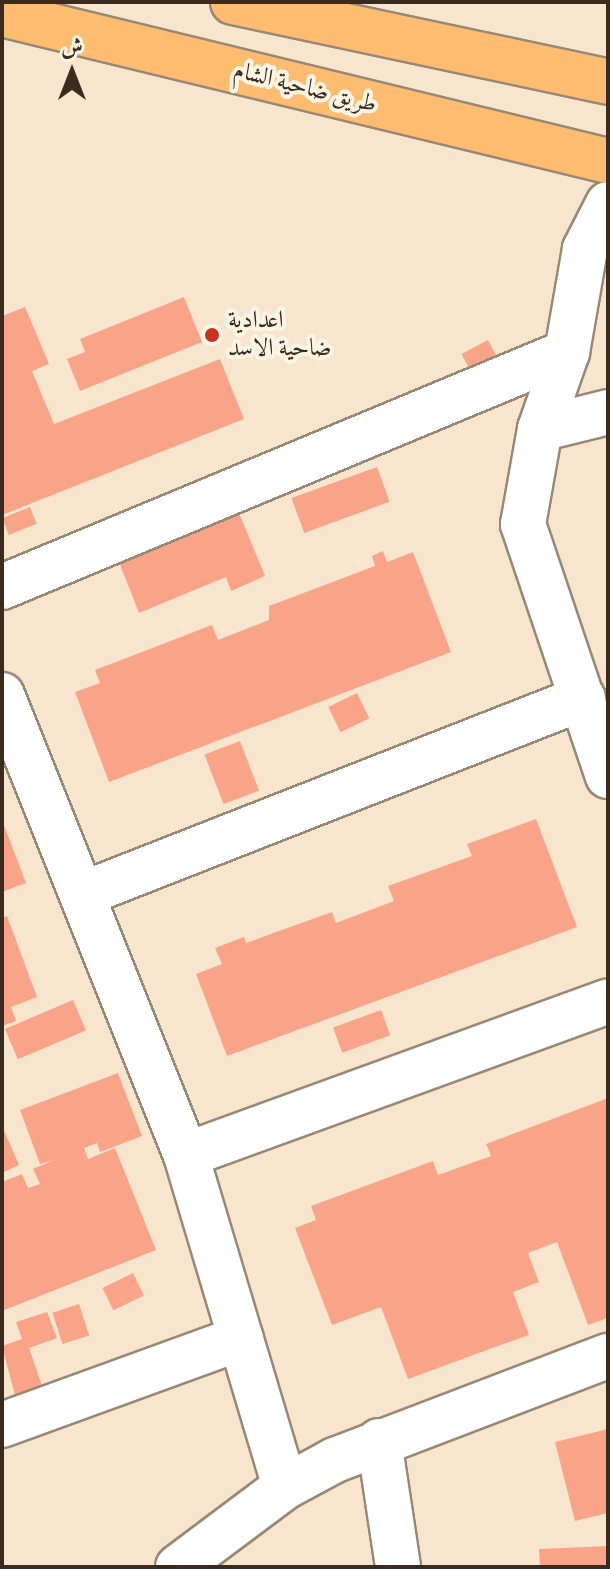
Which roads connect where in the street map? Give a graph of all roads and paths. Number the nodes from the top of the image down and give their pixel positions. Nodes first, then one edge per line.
1 (233, 2) edge
2 (2, 14) edge
3 (364, 17) edge
4 (608, 82) edge
5 (608, 161) edge
6 (608, 204) edge
7 (567, 352) junction
8 (608, 412) edge
9 (540, 429) junction
10 (2, 587) edge
11 (2, 695) edge
12 (594, 714) edge
13 (608, 776) edge
14 (83, 894) junction
15 (608, 1001) edge
16 (186, 1155) junction
17 (241, 1338) junction
18 (608, 1356) edge
19 (2, 1425) edge
20 (379, 1441) junction
21 (285, 1487) junction
22 (178, 1567) edge
23 (398, 1567) edge

1 - 3 main road
2 - 5 main road, طريق ضاحية الشام
3 - 4 main road
6 - 7 street
7 - 9 street
7 - 10 street
8 - 9 street
9 - 12 street
11 - 14 street
12 - 13 street
12 - 14 street
14 - 16 street
15 - 16 street
16 - 17 street
17 - 19 street
17 - 21 street
18 - 20 street
20 - 21 street
20 - 23 street
21 - 22 street

